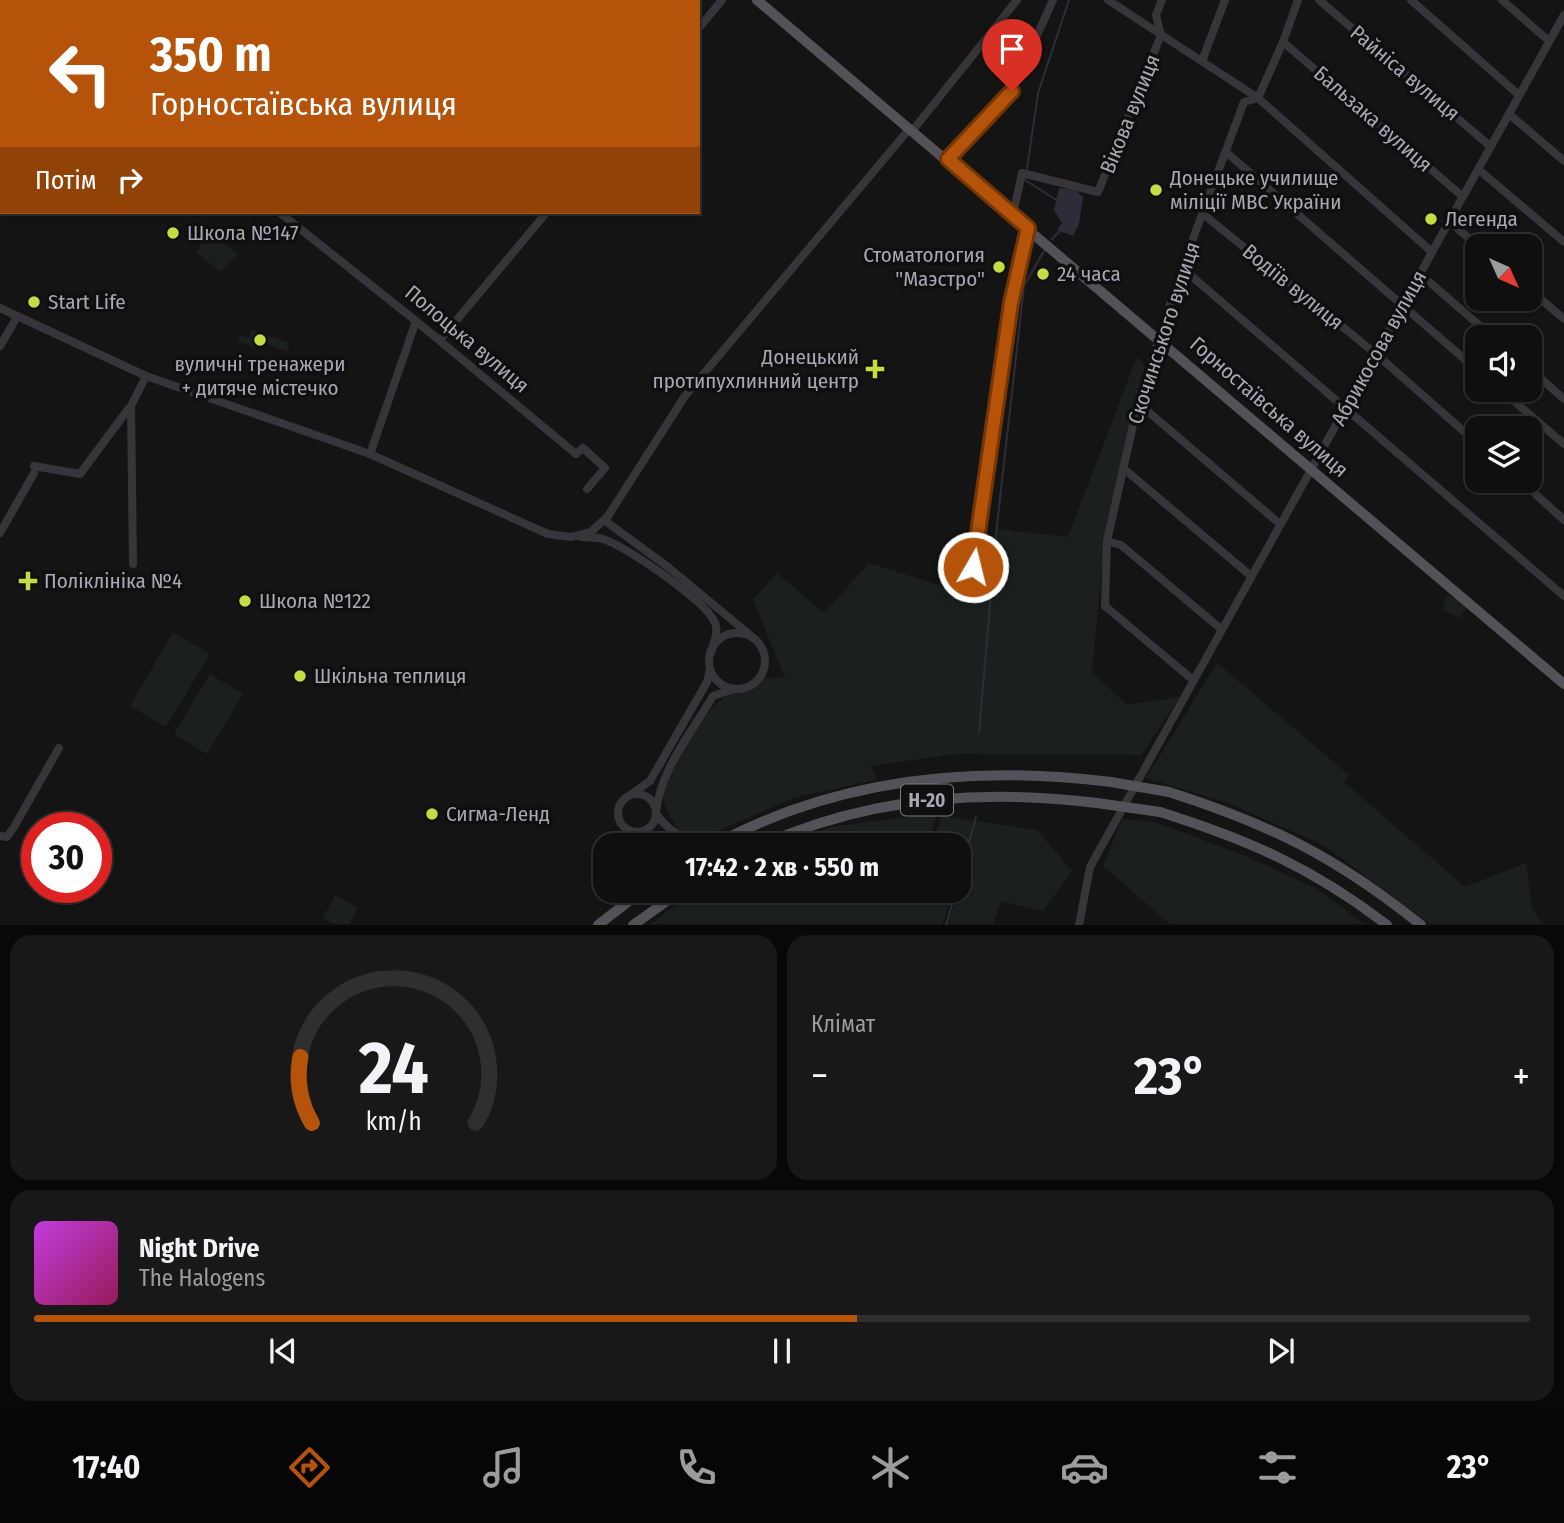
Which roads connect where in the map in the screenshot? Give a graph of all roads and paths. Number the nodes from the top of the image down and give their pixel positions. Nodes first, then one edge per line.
1 (722, 0) edge
2 (757, 0) edge
3 (1017, 0) edge
4 (1053, 0) edge
5 (1108, 0) edge
6 (1162, 0) edge
7 (1225, 0) edge
8 (1298, 0) edge
9 (1319, 0) edge
10 (1411, 0) edge
11 (1502, 0) edge
12 (1564, 15) edge
13 (700, 27) edge
14 (1161, 35) junction
15 (1549, 41) junction
16 (1283, 42) junction
17 (1202, 61) junction
18 (1519, 95) junction
19 (1258, 98) junction
20 (1509, 114) junction
21 (911, 129) junction
22 (1490, 146) junction
23 (1227, 153) junction
24 (948, 159) junction
25 (1564, 160) edge
26 (1478, 169) junction
27 (1462, 197) junction
28 (282, 214) edge
29 (545, 214) edge
30 (1013, 215) junction
31 (1203, 215) junction
32 (1449, 220) junction
33 (1028, 228) junction
34 (1465, 234) edge
35 (1564, 242) edge
36 (1432, 251) junction
37 (1182, 268) junction
38 (1420, 274) junction
39 (1542, 300) edge
40 (1402, 306) junction
41 (0, 308) edge
42 (17, 317) junction
43 (1564, 319) edge
44 (416, 321) junction
45 (1479, 325) edge
46 (1160, 339) junction
47 (440, 340) junction
48 (0, 346) edge
49 (1376, 354) junction
50 (1465, 360) edge
51 (146, 376) junction
52 (1542, 380) edge
53 (1564, 399) edge
54 (1515, 402) edge
55 (1138, 403) junction
56 (131, 406) junction
57 (1346, 409) junction
58 (1465, 432) edge
59 (1564, 444) edge
60 (370, 454) junction
61 (1124, 468) junction
62 (1310, 468) junction
63 (587, 489) dead end
64 (1534, 493) edge
65 (604, 520) junction
66 (1564, 520) edge
67 (1280, 524) junction
68 (0, 533) edge
69 (571, 537) junction
70 (1107, 541) junction
71 (133, 564) dead end
72 (1251, 576) junction
73 (970, 589) dead end
74 (1564, 596) edge
75 (1221, 629) junction
76 (756, 640) junction
77 (710, 653) junction
78 (710, 666) junction
79 (1562, 676) edge
80 (1193, 680) junction
81 (734, 689) junction
82 (59, 748) dead end
83 (629, 796) junction
84 (656, 814) junction
85 (642, 832) junction
86 (645, 833) edge
87 (674, 833) edge
88 (739, 833) edge
89 (792, 833) edge
90 (0, 836) edge
91 (626, 903) edge
92 (664, 903) edge
93 (598, 925) edge
94 (633, 925) edge
95 (1079, 925) edge
96 (1387, 925) edge
97 (1421, 925) edge

1 - 13 street
2 - 21 main road
3 - 21 street
4 - 24 street
5 - 14 street
6 - 14 street, Вікова вулиця
7 - 17 street
8 - 16 street, Скочинського вулиця
9 - 22 street, Райніса вулиця
10 - 18 street
11 - 15 street
12 - 15 street, Абрикосова вулиця
14 - 17 street
14 - 30 street, Вікова вулиця
15 - 18 street, Абрикосова вулиця
16 - 19 street, Скочинського вулиця
16 - 27 street, Бальзака вулиця
17 - 19 street
18 - 20 street, Абрикосова вулиця
19 - 23 street, Скочинського вулиця
19 - 36 street
20 - 22 street, Абрикосова вулиця
20 - 25 street
21 - 24 main road
21 - 65 street
22 - 26 street, Абрикосова вулиця
23 - 31 street, Скочинського вулиця
23 - 40 street
24 - 30 main road, Горностаївська вулиця
26 - 27 street, Абрикосова вулиця
26 - 35 street
27 - 32 street, Абрикосова вулиця
28 - 44 street, Полоцька вулиця
29 - 47 street
30 - 33 main road, Горностаївська вулиця
31 - 37 street, Скочинського вулиця
31 - 49 street, Водіїв вулиця
32 - 34 street
32 - 36 street, Абрикосова вулиця
33 - 46 main road, Горностаївська вулиця
33 - 73 street
36 - 38 street, Абрикосова вулиця
37 - 46 street, Скочинського вулиця
37 - 57 street
38 - 40 street, Абрикосова вулиця
38 - 45 street
39 - 43 street
40 - 49 street, Абрикосова вулиця
40 - 50 street
41 - 42 street
42 - 48 street
42 - 51 street
44 - 47 street, Полоцька вулиця
44 - 60 street
46 - 55 street, Скочинського вулиця
46 - 62 main road, Горностаївська вулиця
47 - 63 street, Полоцька вулиця
49 - 57 street, Абрикосова вулиця
49 - 58 street, Водіїв вулиця
51 - 56 street
51 - 60 street
52 - 53 street
54 - 59 street
55 - 61 street, Скочинського вулиця
55 - 67 street
56 - 68 street
56 - 71 street
57 - 62 street, Абрикосова вулиця
57 - 74 street
60 - 69 street
61 - 70 street, Скочинського вулиця
61 - 72 street
62 - 67 street, Абрикосова вулиця
62 - 79 main road, Горностаївська вулиця
64 - 66 street
65 - 69 street
65 - 76 street
67 - 72 street, Абрикосова вулиця
69 - 77 street
70 - 75 street
70 - 80 street, Скочинського вулиця
72 - 75 street, Абрикосова вулиця
75 - 80 street, Абрикосова вулиця
76 - 77 street
76 - 81 street
77 - 78 street
78 - 81 street
78 - 83 street
80 - 95 street, Абрикосова вулиця
81 - 84 street
82 - 90 street
83 - 84 street
83 - 85 street
84 - 85 street
84 - 87 street
85 - 86 street
88 - 97 main road, Н-20, bridge
89 - 96 main road, Н-20, bridge
91 - 93 main road
92 - 94 main road

